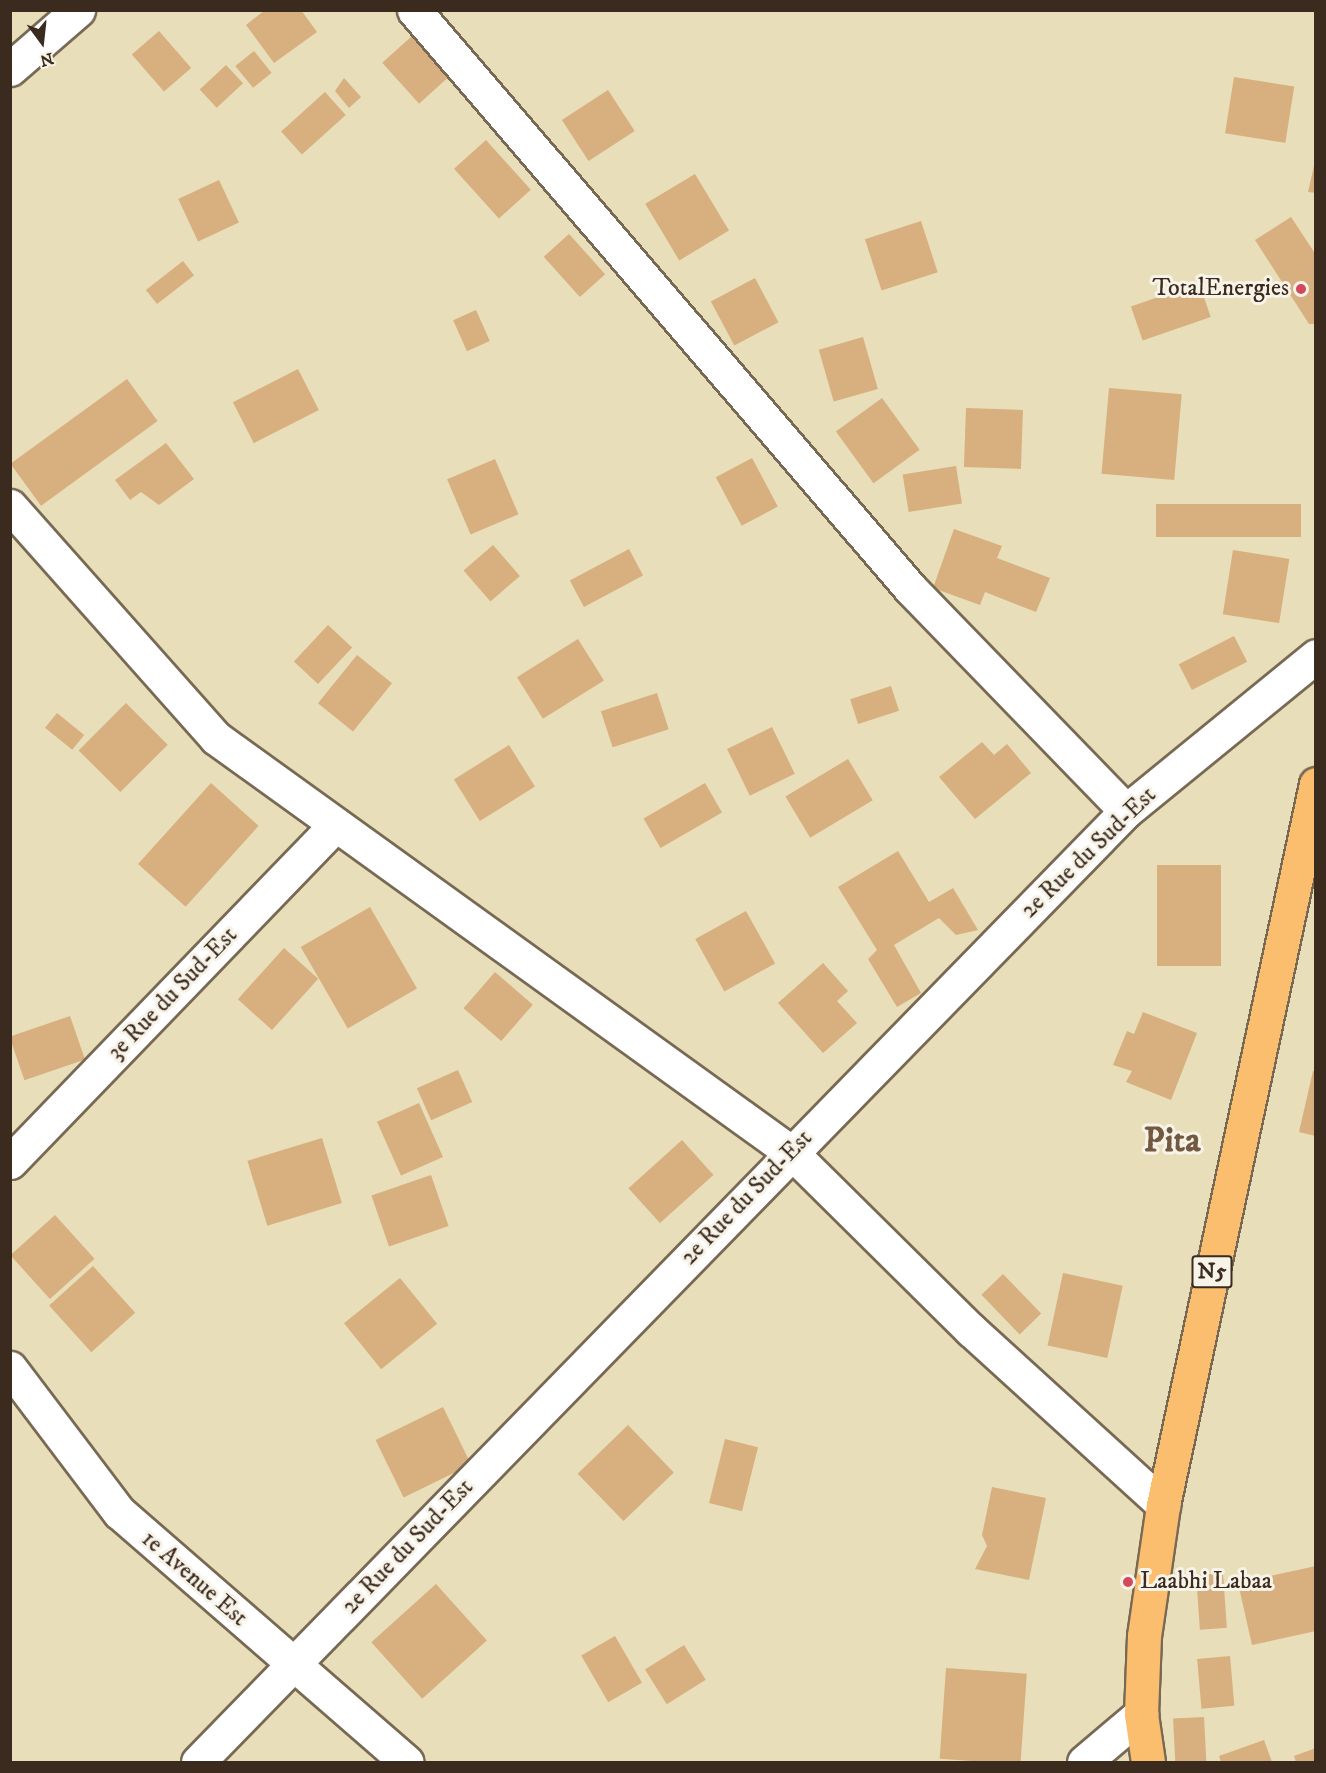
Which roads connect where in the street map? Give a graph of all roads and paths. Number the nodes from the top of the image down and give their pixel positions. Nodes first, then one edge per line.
1 (78, 10) edge
2 (414, 10) edge
3 (10, 69) edge
4 (10, 506) edge
5 (1316, 656) edge
6 (1316, 784) edge
7 (1126, 811) junction
8 (336, 825) junction
9 (792, 1152) junction
10 (10, 1162) edge
11 (10, 1368) edge
12 (1163, 1505) junction
13 (293, 1666) junction
14 (1141, 1714) junction
15 (198, 1762) edge
16 (407, 1762) edge
17 (1084, 1762) edge
18 (1148, 1762) edge

1 - 3 street
2 - 7 street
4 - 8 street
5 - 7 street, 2e Rue du Sud-Est
6 - 12 highway, N5
7 - 9 street, 2e Rue du Sud-Est
8 - 9 street
8 - 10 street, 3e Rue du Sud-Est
9 - 12 street
9 - 13 street, 2e Rue du Sud-Est
11 - 13 street, 1e Avenue Est
12 - 14 highway, N5
13 - 15 street, 2e Rue du Sud-Est
13 - 16 street, 1e Avenue Est
14 - 17 street
14 - 18 highway, N5

